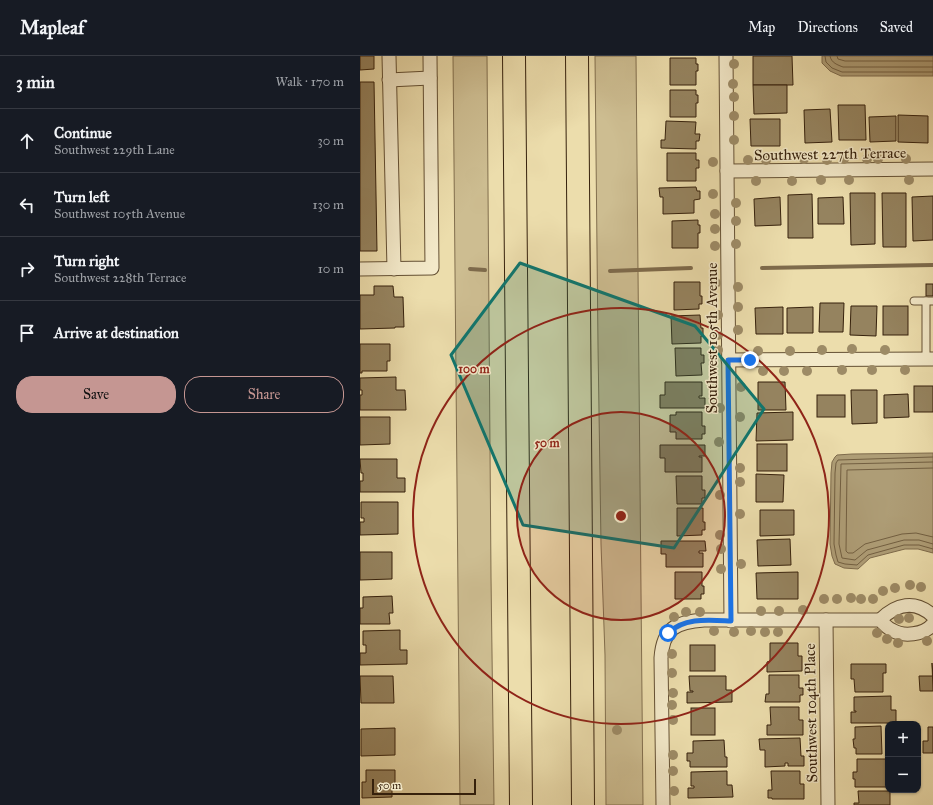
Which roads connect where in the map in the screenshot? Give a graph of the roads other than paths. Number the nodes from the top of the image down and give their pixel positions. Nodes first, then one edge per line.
1 (389, 56) edge
2 (430, 56) edge
3 (514, 56) edge
4 (577, 56) edge
5 (726, 56) edge
6 (430, 78) junction
7 (389, 80) junction
8 (933, 169) edge
9 (727, 171) junction
10 (360, 269) edge
11 (394, 269) junction
12 (914, 301) dead end
13 (930, 301) edge
14 (930, 359) edge
15 (728, 360) junction
16 (933, 616) edge
17 (826, 620) junction
18 (880, 620) junction
19 (731, 621) junction
20 (933, 624) edge
21 (521, 805) edge
22 (583, 805) edge
23 (663, 805) edge
24 (828, 805) edge

1 - 7 street
2 - 6 street
3 - 21 highway
4 - 22 highway
5 - 9 street, Southwest 105th Avenue
6 - 7 street
6 - 11 street
7 - 11 street
8 - 9 street, Southwest 227th Terrace
9 - 15 street, Southwest 105th Avenue
10 - 11 street
12 - 13 lane
13 - 14 lane
14 - 15 street
15 - 19 street, Southwest 105th Avenue
16 - 18 street
17 - 18 street
17 - 19 street
17 - 24 street, Southwest 104th Place
18 - 20 street
19 - 23 street

